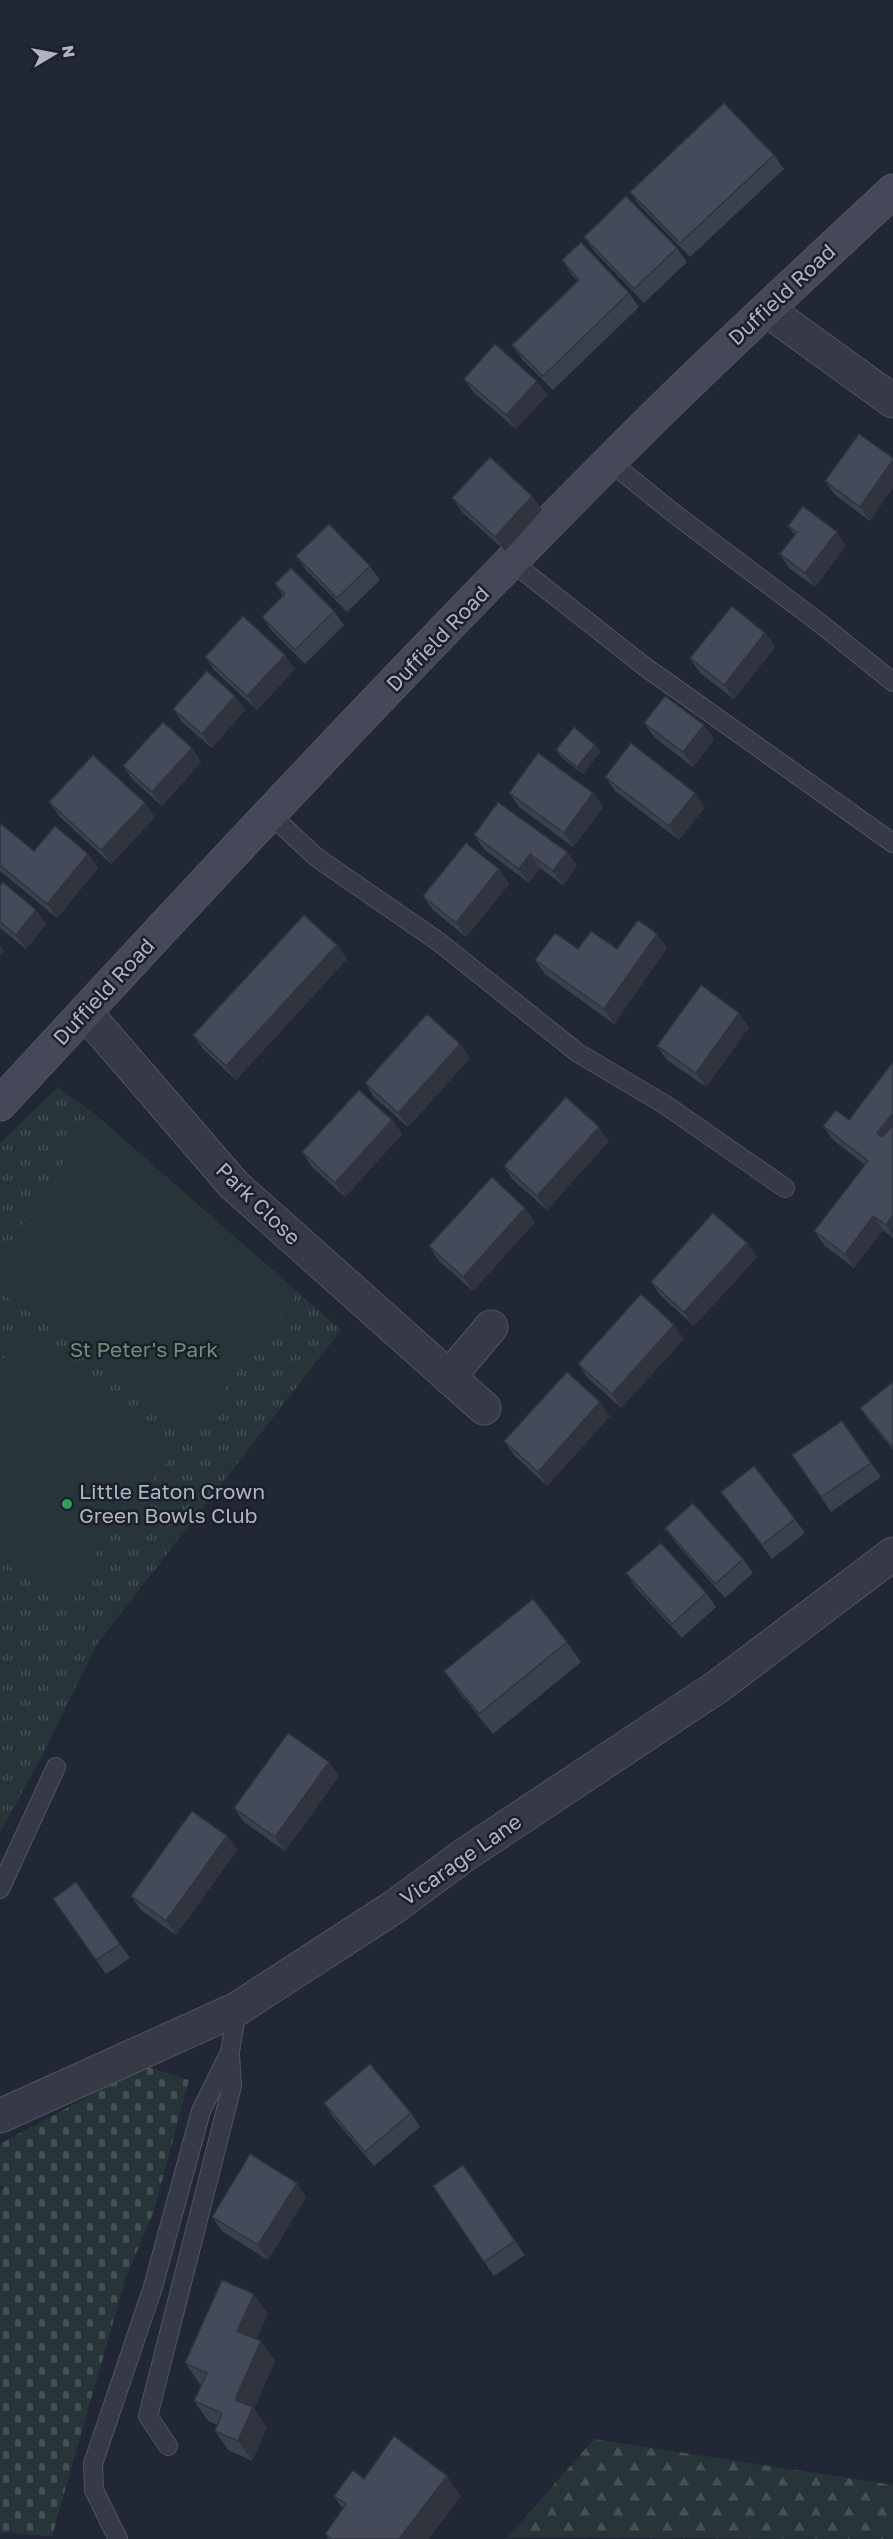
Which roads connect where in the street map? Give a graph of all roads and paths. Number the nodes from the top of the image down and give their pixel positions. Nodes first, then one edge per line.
1 (893, 190) edge
2 (767, 310) junction
3 (893, 401) edge
4 (609, 461) junction
5 (512, 562) junction
6 (893, 682) edge
7 (270, 814) junction
8 (893, 843) edge
9 (85, 1012) junction
10 (0, 1104) edge
11 (785, 1188) dead end
12 (492, 1327) dead end
13 (449, 1377) junction
14 (484, 1408) dead end
15 (893, 1554) edge
16 (56, 1767) dead end
17 (0, 1889) edge
18 (237, 2009) junction
19 (230, 2052) junction
20 (0, 2116) edge
21 (168, 2446) dead end
22 (118, 2539) edge

1 - 2 street, Duffield Road
2 - 3 street
2 - 4 street, Duffield Road
4 - 5 street, Duffield Road
4 - 6 lane
5 - 7 street, Duffield Road
5 - 8 lane
7 - 9 street, Duffield Road
7 - 11 lane
9 - 10 street, Duffield Road
9 - 13 street, Park Close
12 - 13 street
13 - 14 street, Park Close
15 - 18 street, Vicarage Lane
16 - 17 lane
18 - 19 lane
18 - 20 street, Vicarage Lane
19 - 21 lane
19 - 22 lane

